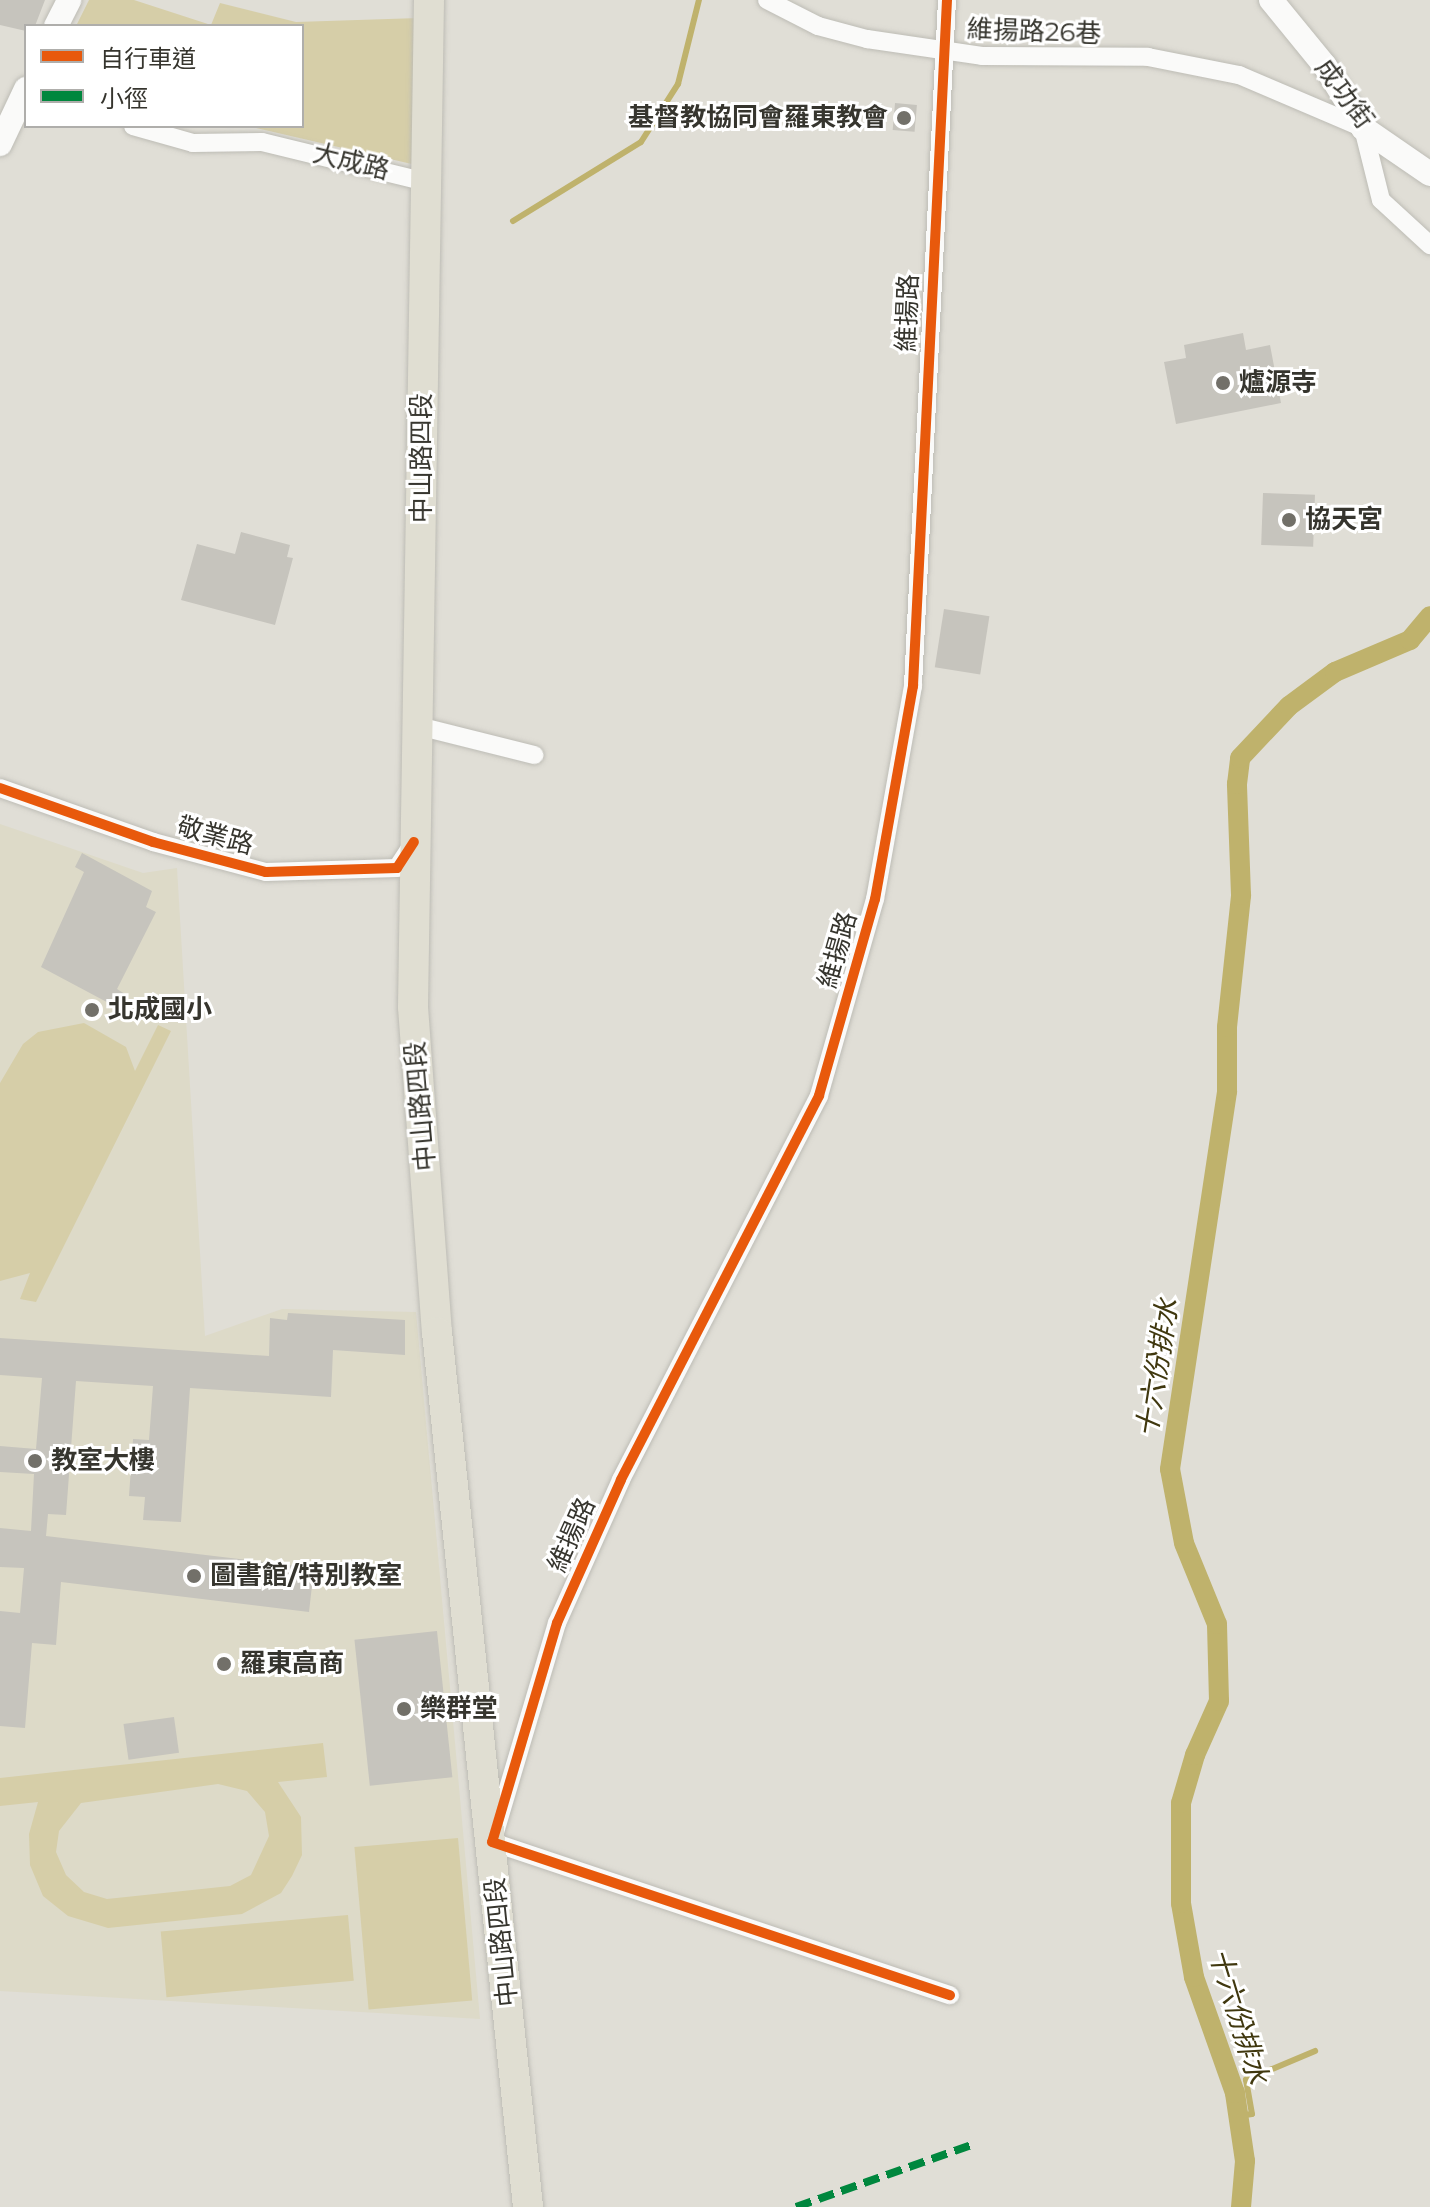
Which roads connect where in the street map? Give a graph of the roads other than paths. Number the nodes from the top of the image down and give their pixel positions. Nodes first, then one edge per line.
1 (69, 0) edge
2 (429, 0) edge
3 (767, 0) edge
4 (947, 0) edge
5 (1271, 0) edge
6 (57, 24) edge
7 (945, 50) junction
8 (24, 94) edge
9 (140, 128) edge
10 (1363, 128) junction
11 (0, 144) edge
12 (1430, 174) edge
13 (426, 182) junction
14 (1430, 245) edge
15 (418, 726) junction
16 (534, 755) dead end
17 (0, 788) edge
18 (414, 842) junction
19 (492, 1842) junction
20 (950, 1995) dead end
21 (528, 2207) edge

1 - 6 street
2 - 13 main road, 中山路四段
3 - 7 street, 維揚路26巷
4 - 7 street, 維揚路
5 - 10 street, 成功街
7 - 10 street, 維揚路26巷
7 - 19 street, 維揚路
8 - 11 street
9 - 13 street, 大成路
10 - 12 street, 成功街
10 - 14 street
13 - 15 main road, 中山路四段
15 - 16 street
15 - 18 main road, 中山路四段
17 - 18 street, 敬業路
18 - 19 main road, 中山路四段
19 - 20 street
19 - 21 main road, 中山路四段

